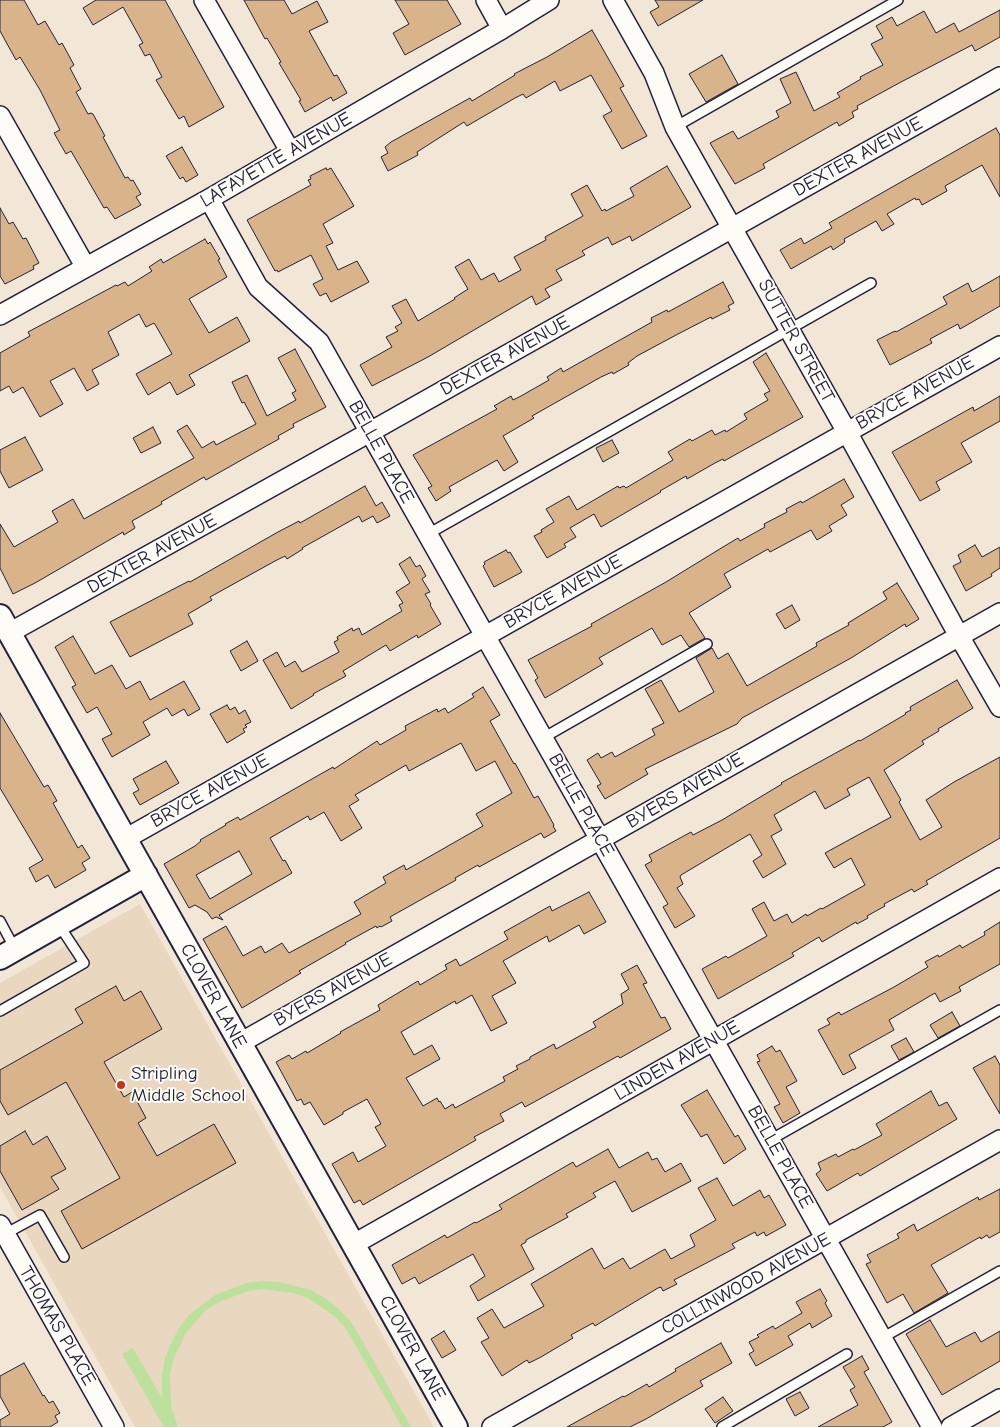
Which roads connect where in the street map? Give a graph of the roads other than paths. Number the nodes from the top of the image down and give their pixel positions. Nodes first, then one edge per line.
1 (204, 0) edge
2 (486, 0) edge
3 (549, 0) edge
4 (613, 0) edge
5 (898, 0) edge
6 (502, 29) junction
7 (1000, 78) edge
8 (0, 116) edge
9 (675, 126) junction
10 (290, 151) junction
11 (209, 199) junction
12 (732, 228) junction
13 (85, 266) junction
14 (871, 283) dead end
15 (0, 315) edge
16 (789, 328) junction
17 (1000, 346) edge
18 (370, 432) junction
19 (847, 432) junction
20 (428, 534) junction
21 (1000, 613) edge
22 (5, 625) edge
23 (485, 636) junction
24 (959, 636) junction
25 (707, 644) dead end
26 (1000, 707) edge
27 (543, 738) junction
28 (125, 839) junction
29 (600, 839) junction
30 (146, 875) junction
31 (1000, 878) edge
32 (0, 920) edge
33 (59, 924) junction
34 (8, 953) edge
35 (1000, 1010) edge
36 (0, 1011) edge
37 (714, 1040) junction
38 (240, 1043) junction
39 (770, 1140) junction
40 (1000, 1140) edge
41 (2, 1230) edge
42 (826, 1239) junction
43 (354, 1244) junction
44 (64, 1257) dead end
45 (1000, 1271) edge
46 (882, 1338) junction
47 (847, 1354) dead end
48 (1000, 1400) edge
49 (114, 1427) edge
50 (456, 1427) edge
51 (492, 1427) edge
52 (722, 1427) edge
53 (932, 1427) edge
54 (951, 1427) edge

1 - 10 street
2 - 6 street
3 - 6 street, LAFAYETTE AVENUE
4 - 9 street, SUTTER STREET
5 - 9 lane
6 - 10 street, LAFAYETTE AVENUE
7 - 12 street, DEXTER AVENUE
8 - 13 street
9 - 12 street, SUTTER STREET
10 - 11 street, LAFAYETTE AVENUE
11 - 13 street, LAFAYETTE AVENUE
11 - 18 street, BELLE PLACE
12 - 16 street, SUTTER STREET
12 - 18 street, DEXTER AVENUE
13 - 15 street, LAFAYETTE AVENUE
14 - 16 lane
16 - 19 street, SUTTER STREET
16 - 20 lane
17 - 19 street, BRYCE AVENUE
18 - 20 street, BELLE PLACE
18 - 22 street, DEXTER AVENUE
19 - 23 street, BRYCE AVENUE
19 - 24 street, SUTTER STREET
20 - 23 street, BELLE PLACE
21 - 24 street, BYERS AVENUE
22 - 28 street, CLOVER LANE
23 - 27 street, BELLE PLACE
23 - 28 street, BRYCE AVENUE
24 - 26 street, SUTTER STREET
24 - 29 street, BYERS AVENUE
25 - 27 lane
27 - 29 street, BELLE PLACE
28 - 30 street, CLOVER LANE
29 - 37 street, BELLE PLACE
29 - 38 street, BYERS AVENUE
30 - 33 street
30 - 38 street, CLOVER LANE
31 - 37 street, LINDEN AVENUE
32 - 34 lane
33 - 34 street
33 - 36 lane
35 - 39 lane
37 - 39 street, BELLE PLACE
37 - 43 street, LINDEN AVENUE
38 - 43 street, CLOVER LANE
39 - 42 street, BELLE PLACE
40 - 42 street, COLLINWOOD AVENUE
41 - 44 lane
41 - 49 street, THOMAS PLACE
42 - 46 street, BELLE PLACE
42 - 51 street, COLLINWOOD AVENUE
43 - 50 street, CLOVER LANE
45 - 46 lane
46 - 53 street, BELLE PLACE
47 - 52 lane
48 - 54 street

